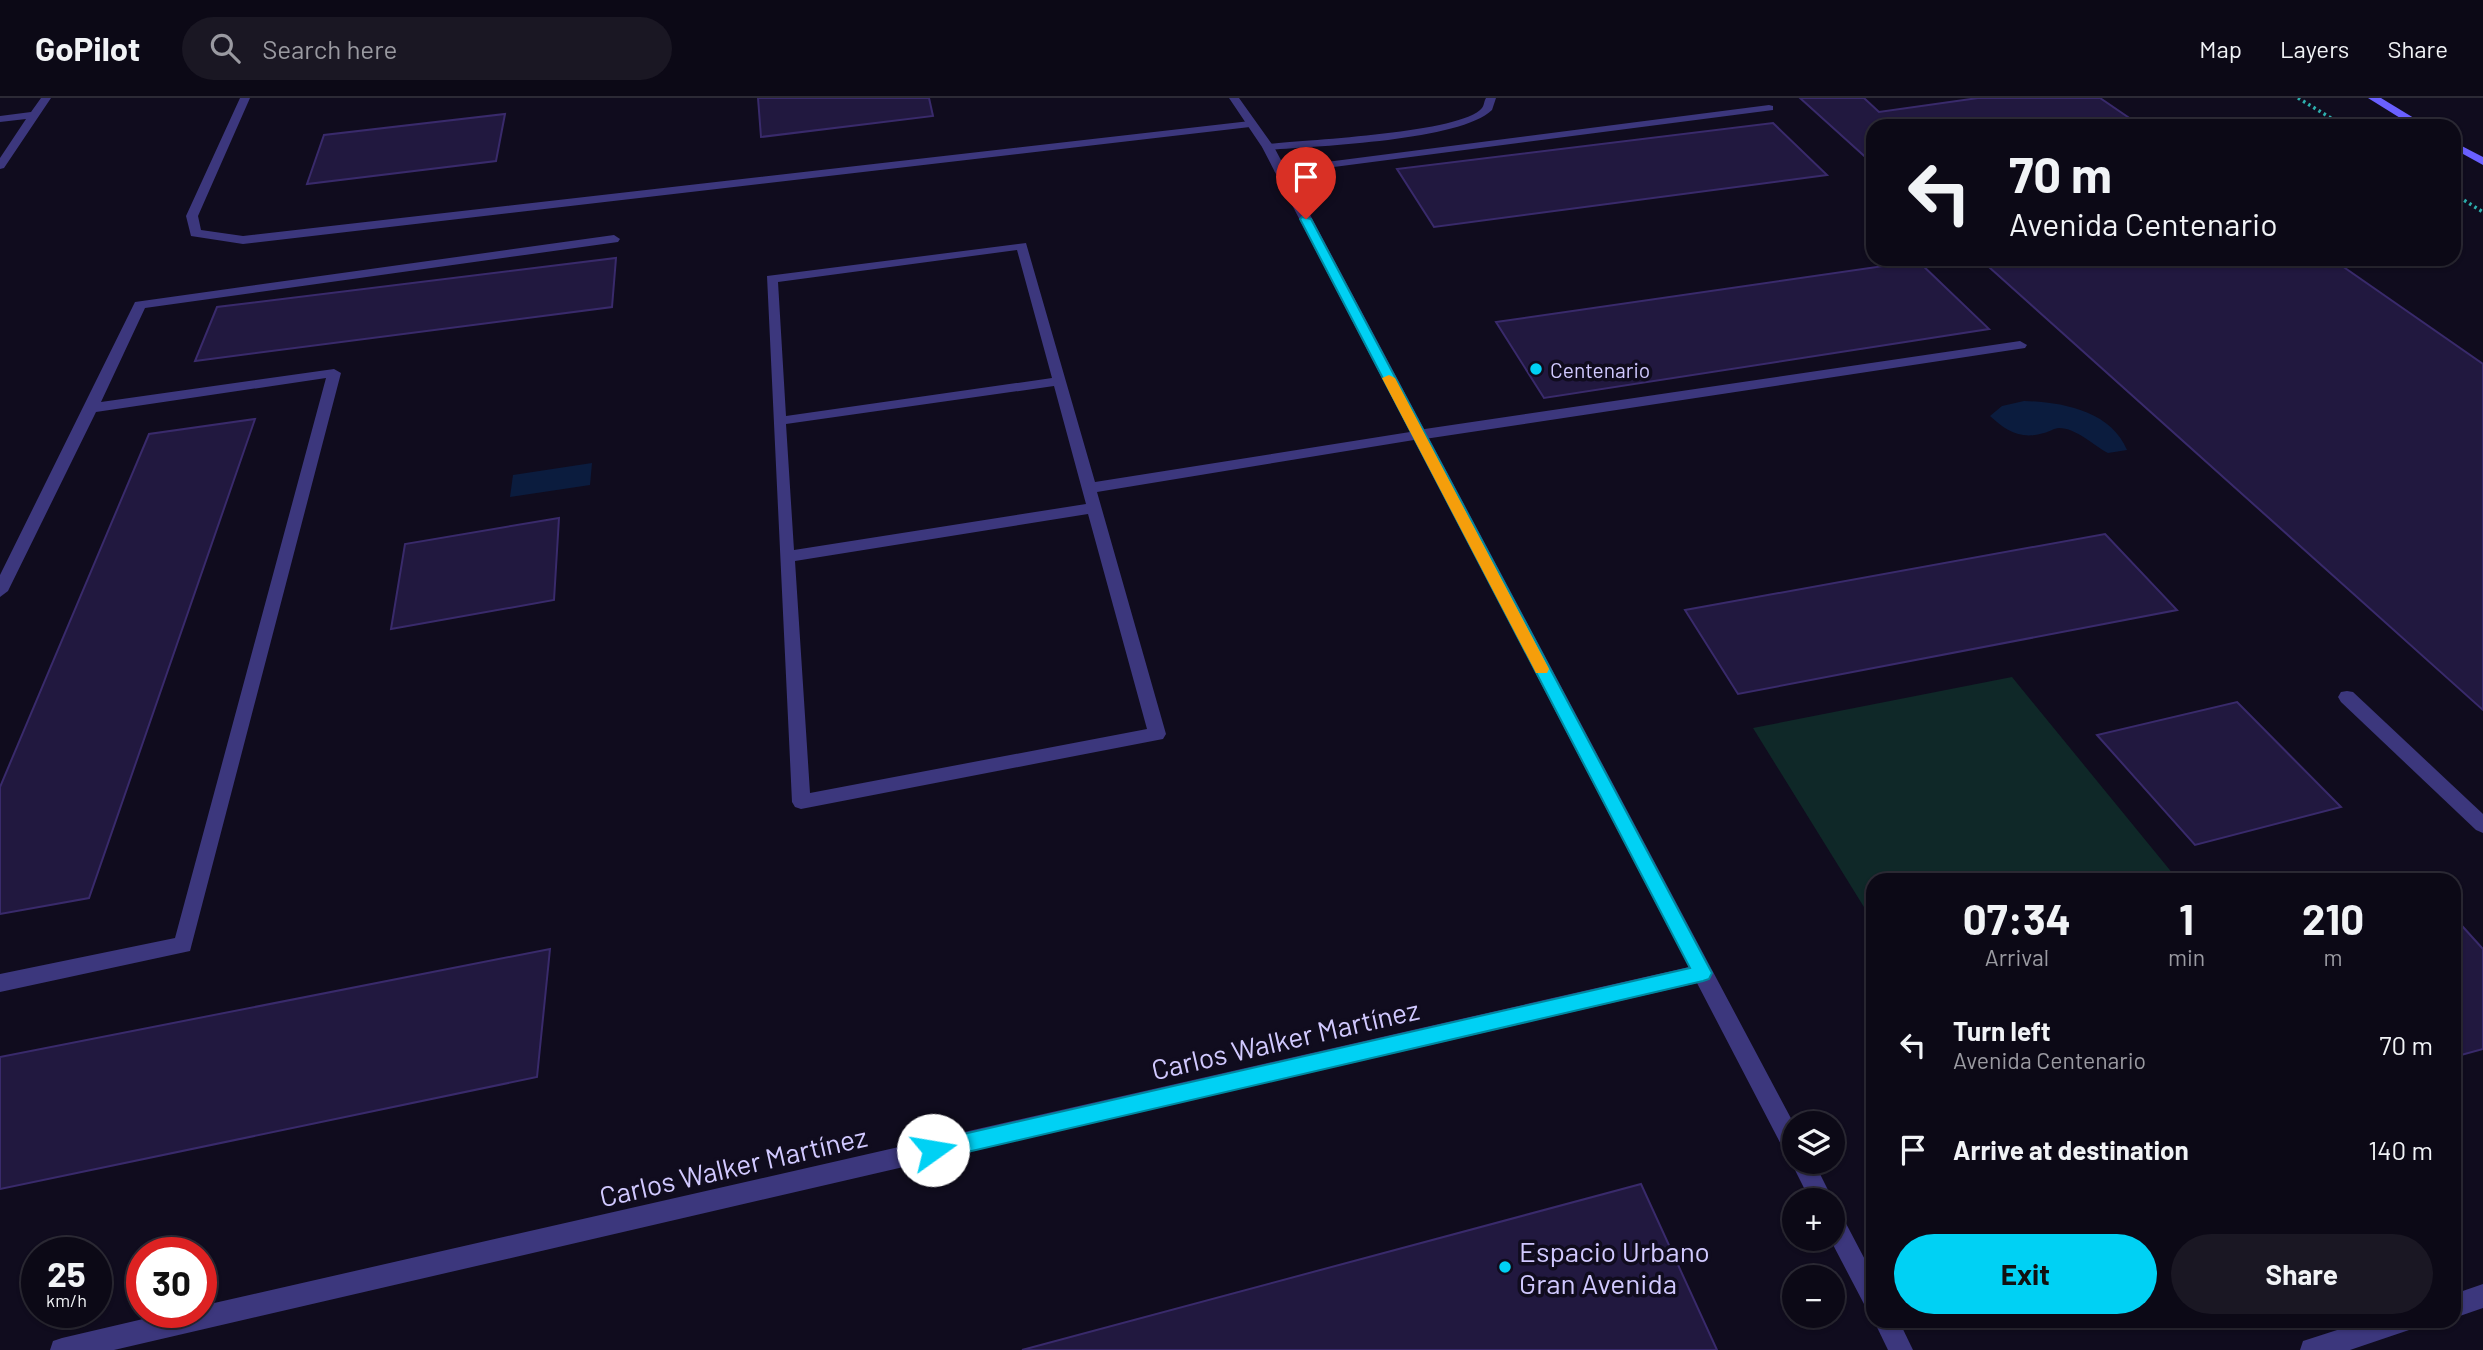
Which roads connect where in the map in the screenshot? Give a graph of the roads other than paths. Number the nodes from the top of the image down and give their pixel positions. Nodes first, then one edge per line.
1 (46, 98) edge
2 (245, 98) edge
3 (1234, 98) edge
4 (1492, 98) edge
5 (2374, 98) edge
6 (1769, 108) dead end
7 (34, 115) junction
8 (0, 119) edge
9 (2409, 119) edge
10 (1250, 124) junction
11 (1268, 147) junction
12 (2461, 149) edge
13 (2483, 162) edge
14 (0, 166) edge
15 (1280, 171) junction
16 (614, 239) dead end
17 (2020, 345) dead end
18 (1059, 380) junction
19 (91, 408) junction
20 (779, 421) junction
21 (1418, 435) junction
22 (1088, 488) junction
23 (1094, 508) junction
24 (787, 557) junction
25 (0, 591) edge
26 (2347, 697) dead end
27 (2483, 825) edge
28 (1703, 973) junction
29 (0, 983) edge
30 (1782, 1123) edge
31 (1845, 1245) edge
32 (1866, 1285) edge
33 (2483, 1296) edge
34 (2461, 1304) edge
35 (1890, 1328) edge
36 (2382, 1328) edge
37 (62, 1350) edge
38 (1901, 1350) edge
39 (2312, 1350) edge

1 - 7 street
2 - 10 street
3 - 10 street
4 - 11 street
5 - 9 main road
6 - 15 street
7 - 8 street
7 - 14 street
10 - 11 street
11 - 15 street
12 - 13 main road
15 - 21 street
16 - 19 street
17 - 21 street
18 - 20 street
18 - 20 street
18 - 22 street
19 - 25 street
19 - 29 street
20 - 24 street
21 - 22 street
21 - 28 street
22 - 23 street
23 - 24 street
23 - 24 street
26 - 27 street
28 - 30 street
28 - 37 street, Carlos Walker Martínez
31 - 32 street
33 - 34 street
35 - 38 street
36 - 39 street

